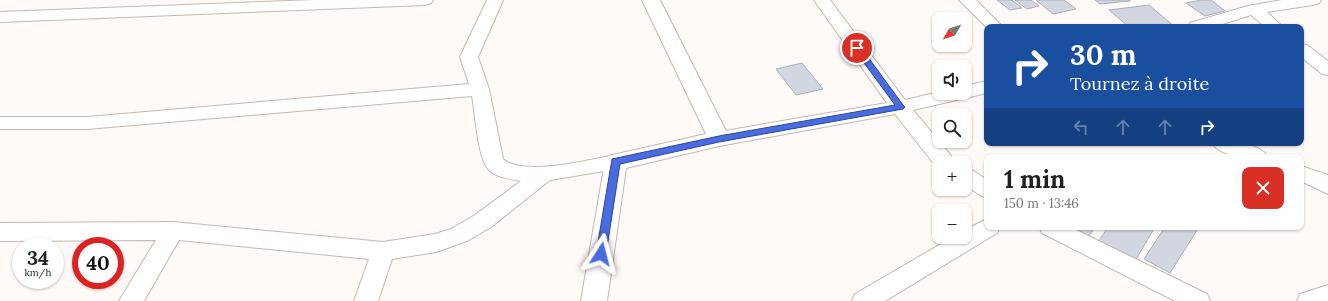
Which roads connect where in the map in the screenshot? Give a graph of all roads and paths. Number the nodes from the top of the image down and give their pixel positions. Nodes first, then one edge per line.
1 (91, 0) edge
2 (425, 0) edge
3 (495, 0) edge
4 (651, 0) edge
5 (822, 0) edge
6 (967, 0) edge
7 (1313, 0) edge
8 (1254, 9) junction
9 (79, 15) junction
10 (0, 17) edge
11 (992, 24) edge
12 (1206, 24) edge
13 (1272, 24) edge
14 (1314, 57) edge
15 (1328, 70) edge
16 (984, 88) edge
17 (480, 89) junction
18 (972, 91) edge
19 (932, 100) edge
20 (900, 107) junction
21 (0, 123) edge
22 (719, 139) junction
23 (1230, 146) edge
24 (1250, 154) edge
25 (939, 156) edge
26 (616, 162) junction
27 (543, 174) junction
28 (1304, 174) edge
29 (972, 180) edge
30 (1328, 186) edge
31 (984, 188) edge
32 (984, 230) edge
33 (1056, 230) edge
34 (173, 231) junction
35 (0, 232) edge
36 (383, 251) junction
37 (1328, 295) edge
38 (131, 301) edge
39 (366, 301) edge
40 (594, 301) edge
41 (864, 301) edge
42 (1198, 301) edge
43 (1309, 301) edge

1 - 9 street
2 - 9 street
3 - 17 street
4 - 22 street
5 - 20 street
6 - 11 street
7 - 8 street
8 - 12 street
8 - 13 street
9 - 10 street
14 - 15 street
16 - 18 street
17 - 21 street
17 - 27 street
19 - 20 street
20 - 22 street
20 - 25 street
22 - 26 street
23 - 24 street
26 - 27 street
26 - 40 street
27 - 36 street
28 - 30 street
29 - 31 street
32 - 41 street
33 - 42 street
34 - 35 street
34 - 36 street
34 - 38 street
36 - 39 street
37 - 43 street

